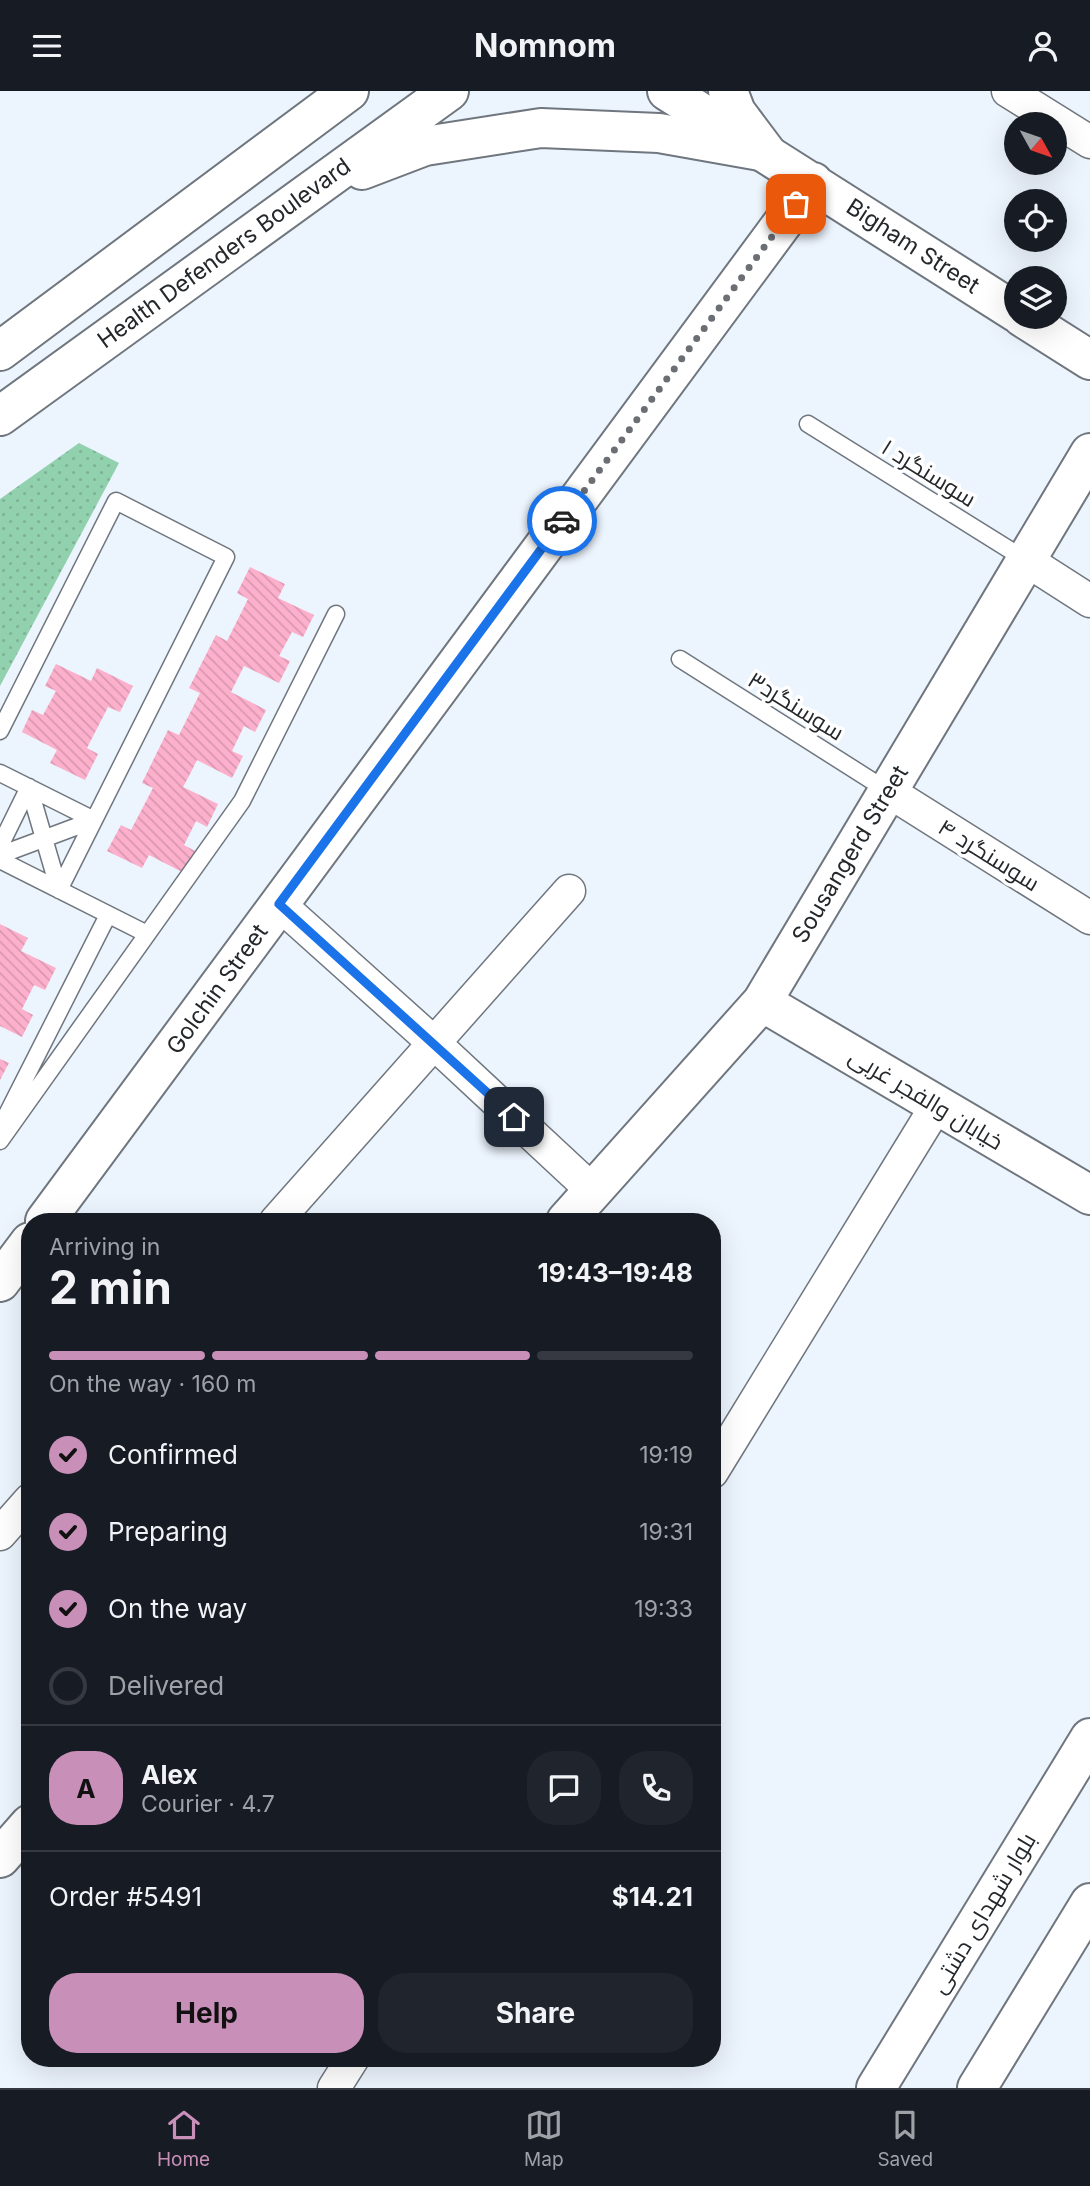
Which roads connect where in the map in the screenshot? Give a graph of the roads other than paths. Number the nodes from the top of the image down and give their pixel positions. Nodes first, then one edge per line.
1 (349, 91) edge
2 (449, 91) edge
3 (667, 91) edge
4 (728, 91) edge
5 (1008, 91) edge
6 (1090, 142) edge
7 (766, 152) junction
8 (813, 182) junction
9 (314, 188) junction
10 (1004, 305) edge
11 (1041, 329) edge
12 (0, 351) edge
13 (1090, 360) edge
14 (0, 416) edge
15 (808, 424) dead end
16 (1090, 453) edge
17 (1026, 560) junction
18 (1090, 601) edge
19 (336, 614) dead end
20 (680, 659) dead end
21 (0, 731) edge
22 (0, 773) edge
23 (29, 787) junction
24 (888, 791) junction
25 (94, 820) junction
26 (44, 839) junction
27 (0, 846) edge
28 (0, 858) edge
29 (59, 890) junction
30 (569, 891) dead end
31 (279, 904) junction
32 (108, 915) junction
33 (1090, 918) edge
34 (147, 934) junction
35 (762, 1002) junction
36 (434, 1043) junction
37 (937, 1105) junction
38 (0, 1129) edge
39 (0, 1141) edge
40 (593, 1191) junction
41 (1090, 1195) edge
42 (51, 1213) edge
43 (283, 1213) edge
44 (573, 1213) edge
45 (21, 1254) edge
46 (0, 1282) edge
47 (721, 1457) edge
48 (21, 1510) edge
49 (0, 1534) edge
50 (1090, 1738) edge
51 (21, 1834) edge
52 (0, 1858) edge
53 (1090, 1903) edge
54 (347, 2067) edge
55 (334, 2088) edge
56 (876, 2088) edge
57 (977, 2088) edge

1 - 12 street
2 - 9 street, Health Defenders Boulevard
3 - 7 street, Bigham Street
4 - 7 street
5 - 6 street
7 - 8 street, Bigham Street
7 - 9 street
8 - 10 street, Bigham Street
8 - 31 street, Golchin Street
9 - 14 street, Health Defenders Boulevard
11 - 13 street
15 - 17 lane, سوسنگرد ۱
16 - 17 street, Sousangerd Street
17 - 18 street
17 - 24 street, Sousangerd Street
19 - 34 lane
20 - 24 lane, سوسنگرد۳
21 - 25 lane
22 - 23 lane
23 - 25 lane
23 - 26 lane
23 - 27 lane
24 - 33 street, سوسنگرد ۴
24 - 35 street, Sousangerd Street
25 - 26 lane
25 - 29 lane
26 - 28 lane
26 - 29 lane
28 - 29 lane
29 - 32 lane
30 - 36 street
31 - 36 street
31 - 42 street, Golchin Street
32 - 34 lane
32 - 38 lane
34 - 39 lane
35 - 37 street, خیابان والفجر غربی
35 - 40 street, Sousangerd Street
36 - 40 street
36 - 43 street
37 - 41 street, خیابان والفجر غربی
37 - 47 street
40 - 44 street, Sousangerd Street
45 - 46 street
48 - 49 street
50 - 56 street, بلوار شهدای دشتی
51 - 52 street
53 - 57 street
54 - 55 street

